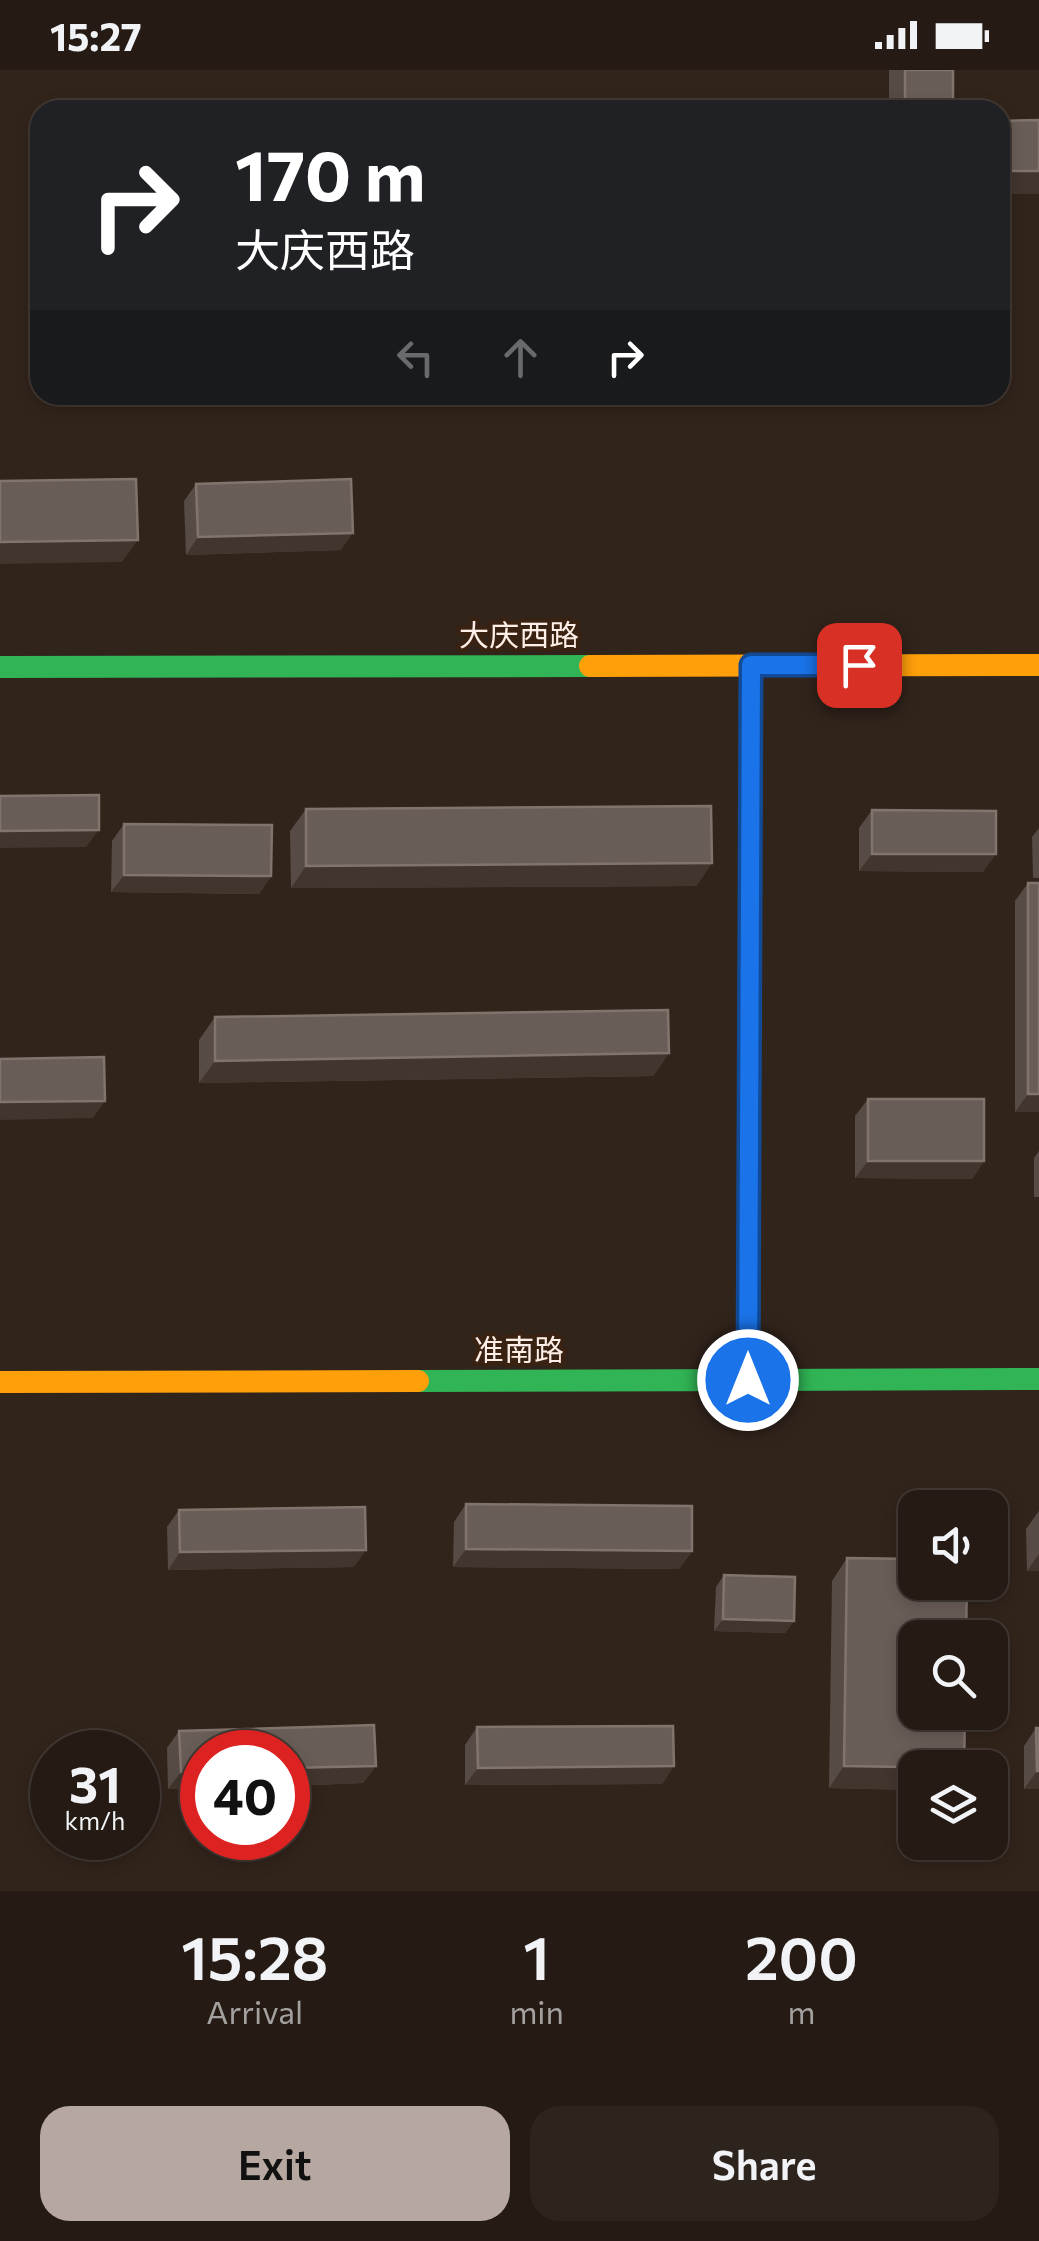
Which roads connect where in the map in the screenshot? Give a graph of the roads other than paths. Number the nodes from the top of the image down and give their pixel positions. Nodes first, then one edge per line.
1 (751, 665) junction
2 (1039, 665) edge
3 (0, 667) edge
4 (1039, 1379) edge
5 (748, 1380) junction
6 (0, 1382) edge

1 - 2 street, 大庆西路
1 - 3 street, 大庆西路
1 - 5 street
4 - 5 street, 准南路
5 - 6 street, 准南路

